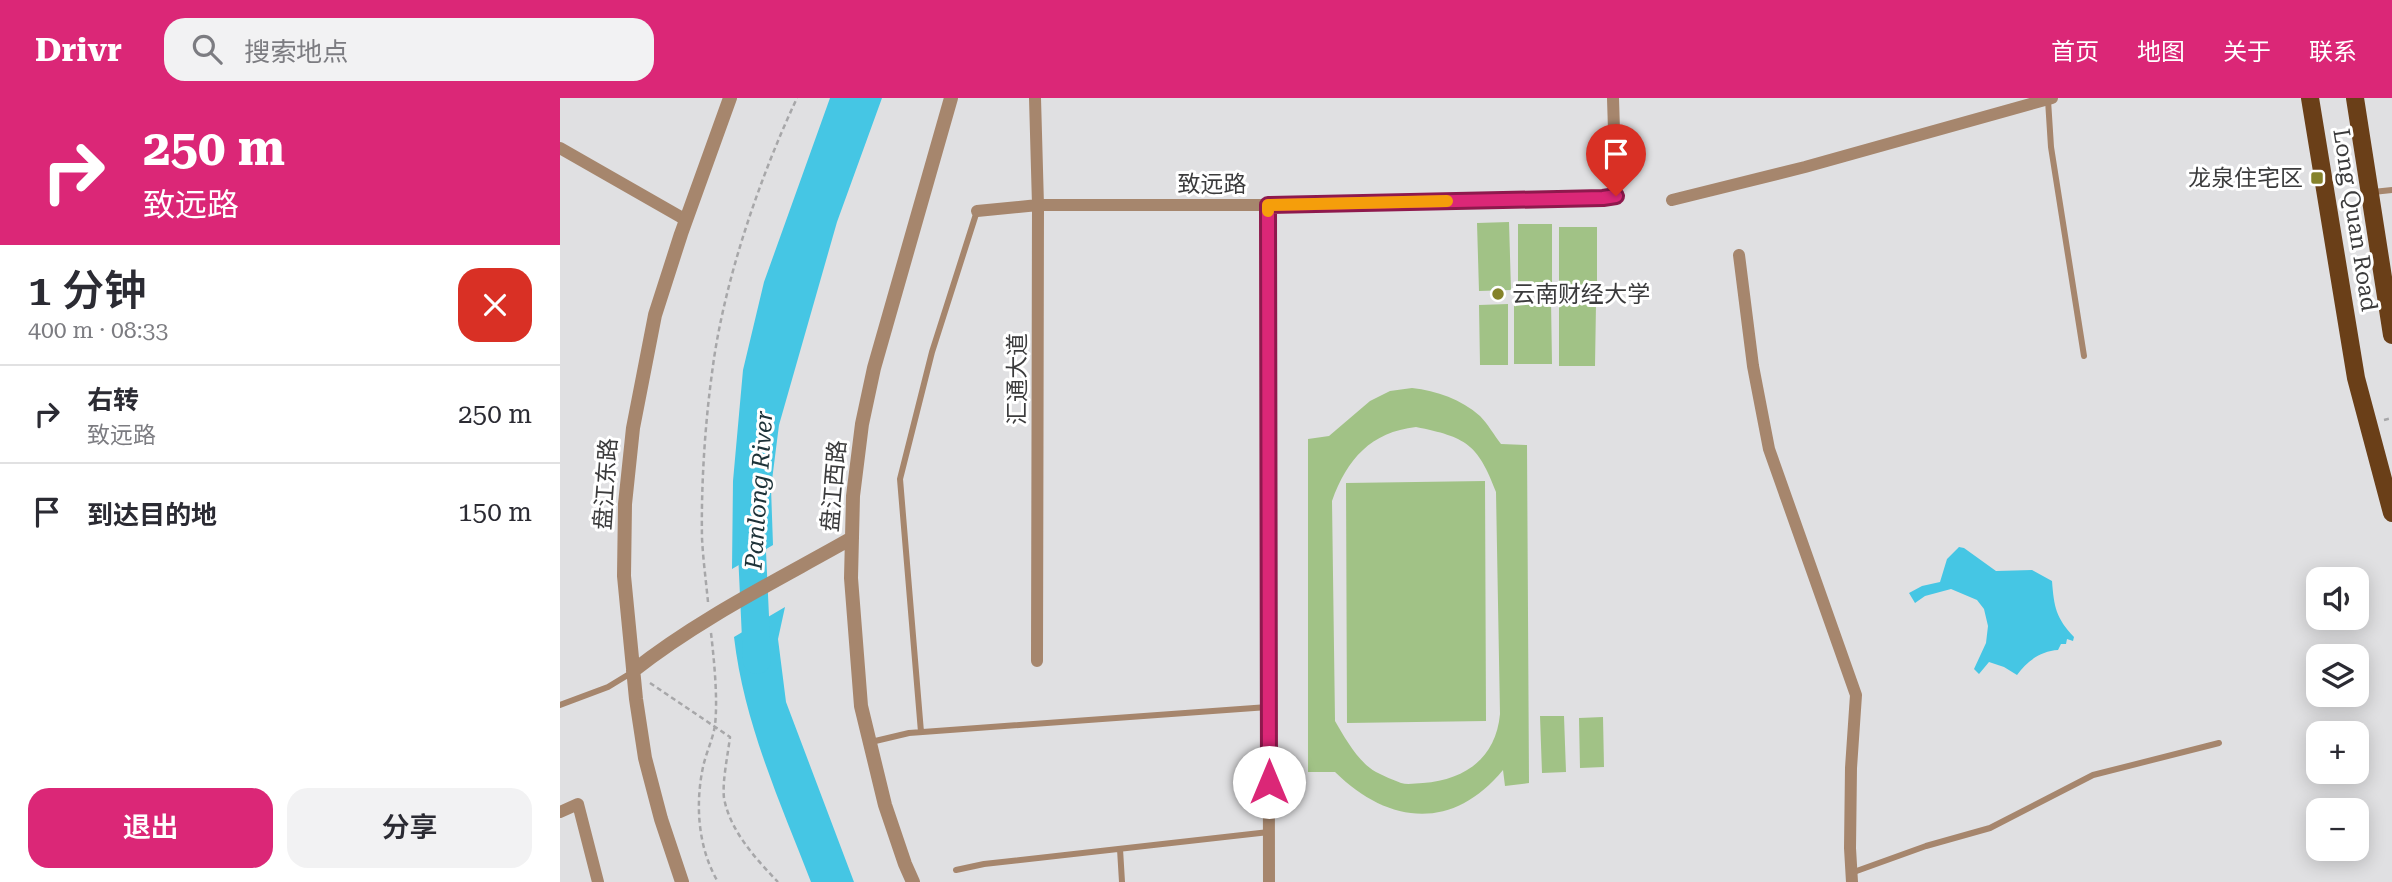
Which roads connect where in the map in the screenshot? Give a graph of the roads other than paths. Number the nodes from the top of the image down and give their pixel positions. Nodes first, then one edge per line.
1 (730, 98) edge
2 (951, 98) edge
3 (1035, 98) edge
4 (1613, 98) edge
5 (2049, 98) edge
6 (2310, 98) edge
7 (2355, 98) edge
8 (560, 148) edge
9 (2392, 190) edge
10 (2369, 193) junction
11 (1672, 200) dead end
12 (1038, 205) junction
13 (1268, 205) junction
14 (977, 211) joint
15 (686, 220) junction
16 (1739, 255) dead end
17 (2392, 335) edge
18 (2084, 356) dead end
19 (2392, 513) edge
20 (852, 538) junction
21 (1037, 661) dead end
22 (633, 671) junction
23 (560, 705) edge
24 (1268, 706) junction
25 (921, 732) junction
26 (871, 743) junction
27 (2219, 743) dead end
28 (560, 812) edge
29 (1269, 832) junction
30 (1120, 849) junction
31 (956, 870) dead end
32 (1852, 877) edge
33 (598, 882) edge
34 (682, 882) edge
35 (913, 882) edge
36 (1122, 882) edge
37 (1269, 882) edge

1 - 15 street, 盘江东路
2 - 20 street, 盘江西路
3 - 12 street, 汇通大道
4 - 13 street, 致远路
5 - 11 street
5 - 18 lane
6 - 19 main road, Long Quan Road
7 - 10 main road, Long Quan Road
8 - 15 street
9 - 10 lane
10 - 17 main road, Long Quan Road
12 - 13 street, 致远路
12 - 14 street, 致远路
12 - 21 street, 汇通大道
13 - 24 street
14 - 25 lane
15 - 22 street, 盘江东路
16 - 32 street
20 - 22 street
20 - 26 street, 盘江西路
22 - 23 lane
22 - 34 street, 盘江东路
24 - 25 lane
24 - 29 street
25 - 26 lane
26 - 35 street, 盘江西路
27 - 32 lane
28 - 33 street
29 - 30 lane
29 - 37 street
30 - 31 lane
30 - 36 lane

